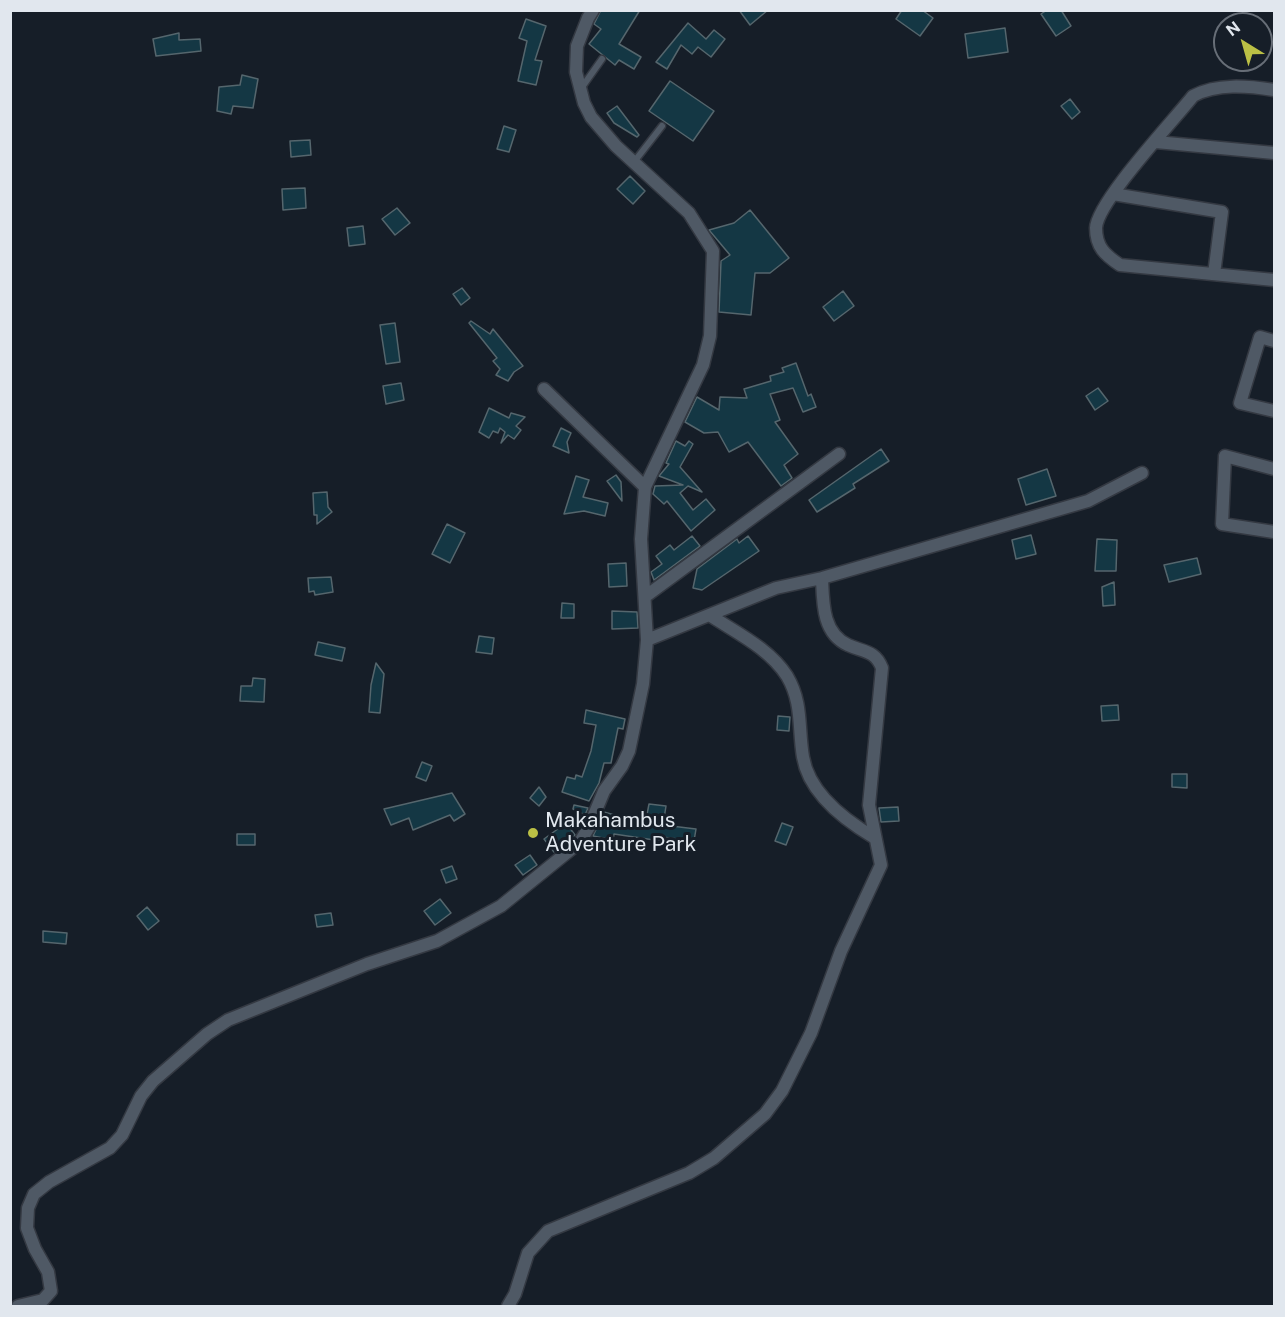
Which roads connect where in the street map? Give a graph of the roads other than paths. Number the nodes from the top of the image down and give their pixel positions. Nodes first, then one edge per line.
1 (593, 10) edge
2 (602, 60) dead end
3 (580, 90) junction
4 (1275, 90) edge
5 (662, 126) dead end
6 (1156, 142) junction
7 (1275, 153) edge
8 (634, 162) junction
9 (1113, 194) junction
10 (1214, 274) junction
11 (1275, 280) edge
12 (1275, 341) edge
13 (544, 389) dead end
14 (1275, 411) edge
15 (839, 454) dead end
16 (1275, 469) edge
17 (1142, 473) dead end
18 (645, 487) junction
19 (1275, 532) edge
20 (822, 578) junction
21 (646, 596) junction
22 (711, 616) junction
23 (648, 640) junction
24 (875, 838) junction
25 (18, 1306) edge
26 (508, 1306) edge

1 - 3 street
2 - 3 lane
3 - 8 street
4 - 6 street
5 - 8 lane
6 - 7 street
6 - 9 street
8 - 18 street
9 - 10 street
9 - 10 street
10 - 11 street
12 - 14 street
13 - 18 street
15 - 21 street
16 - 19 street
17 - 20 street
18 - 21 street
20 - 22 street
20 - 24 street
21 - 23 street
22 - 23 street
22 - 24 street
23 - 25 street
24 - 26 street

